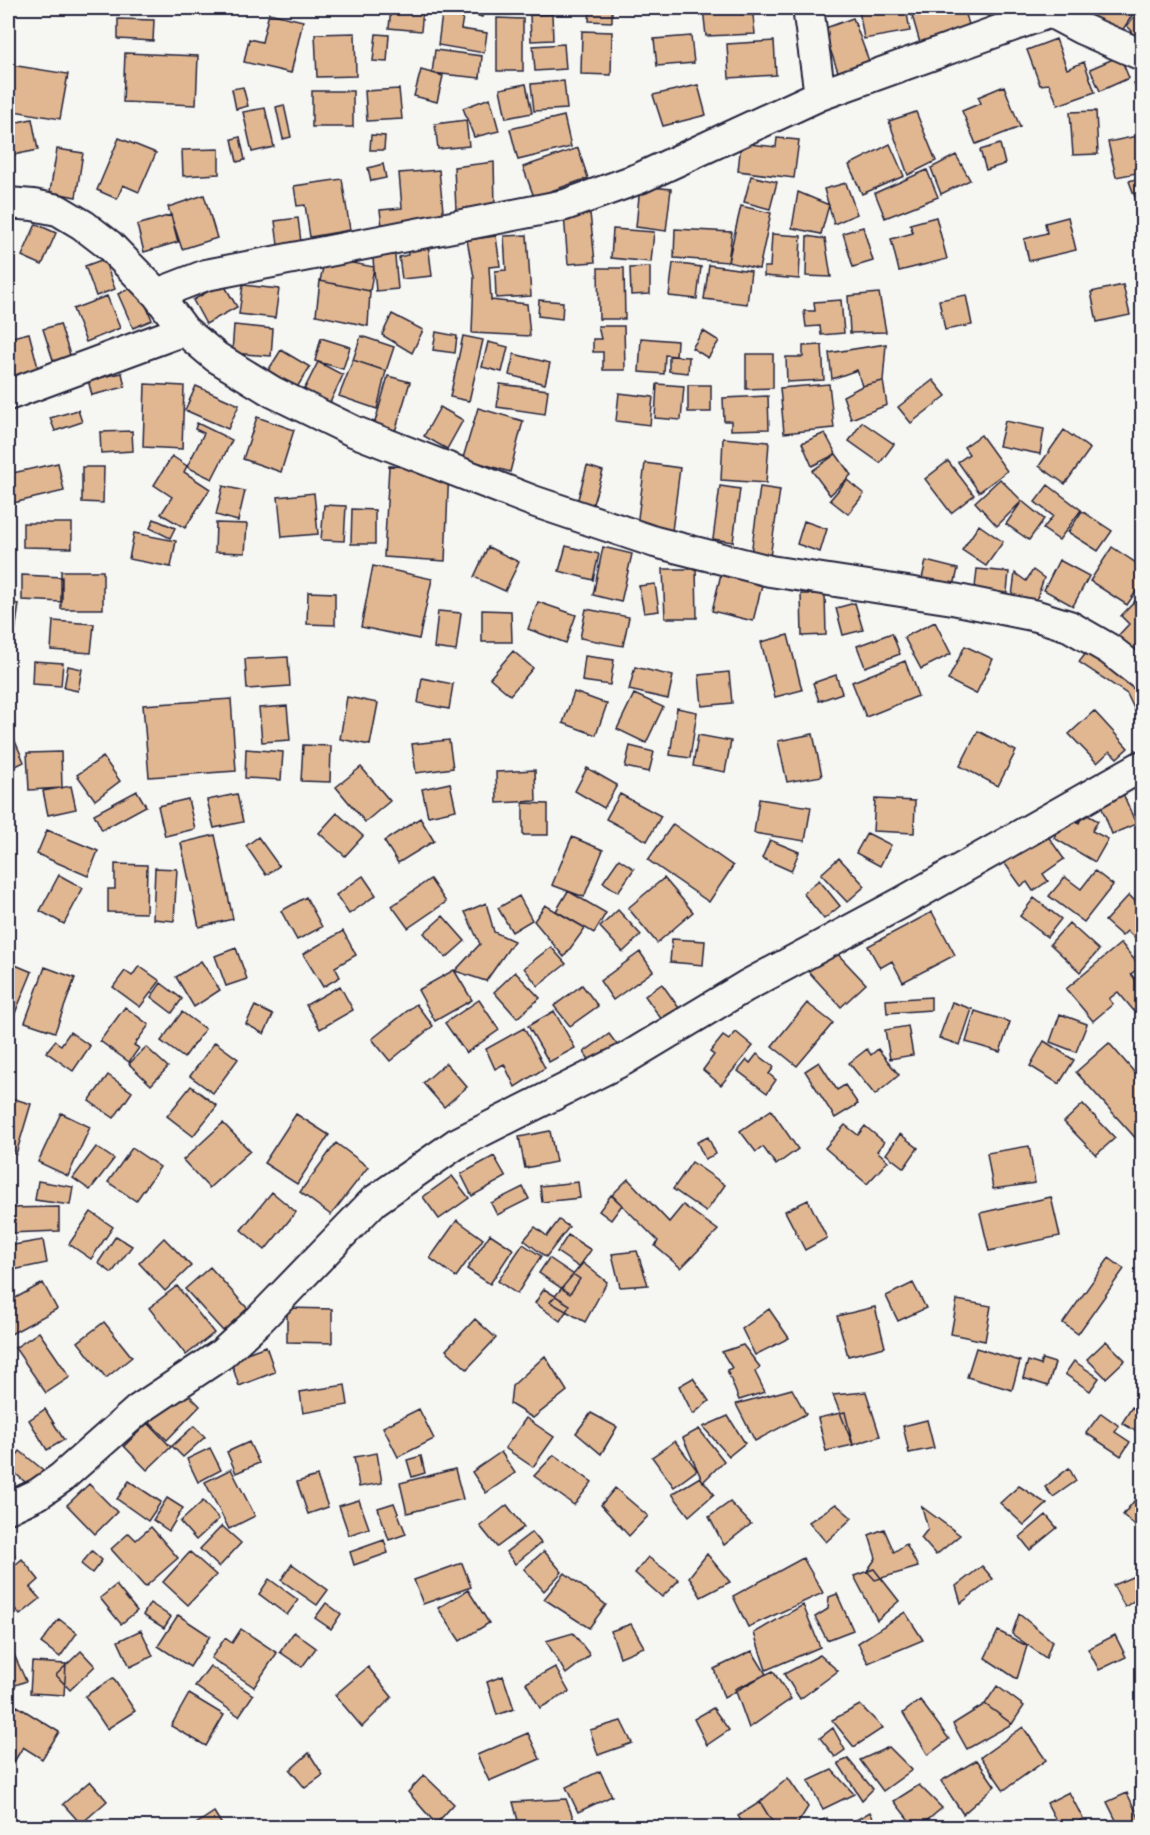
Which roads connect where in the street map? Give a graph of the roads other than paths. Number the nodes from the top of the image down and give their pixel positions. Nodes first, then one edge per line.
1 (808, 8) edge
2 (1057, 10) edge
3 (1143, 55) edge
4 (820, 95) junction
5 (8, 203) edge
6 (157, 294) junction
7 (184, 330) junction
8 (8, 395) edge
9 (1143, 675) edge
10 (1143, 766) edge
11 (8, 1508) edge

1 - 4 street
2 - 3 street
2 - 4 street
4 - 6 street
5 - 6 street
6 - 7 street
7 - 8 street
7 - 9 street
10 - 11 street

